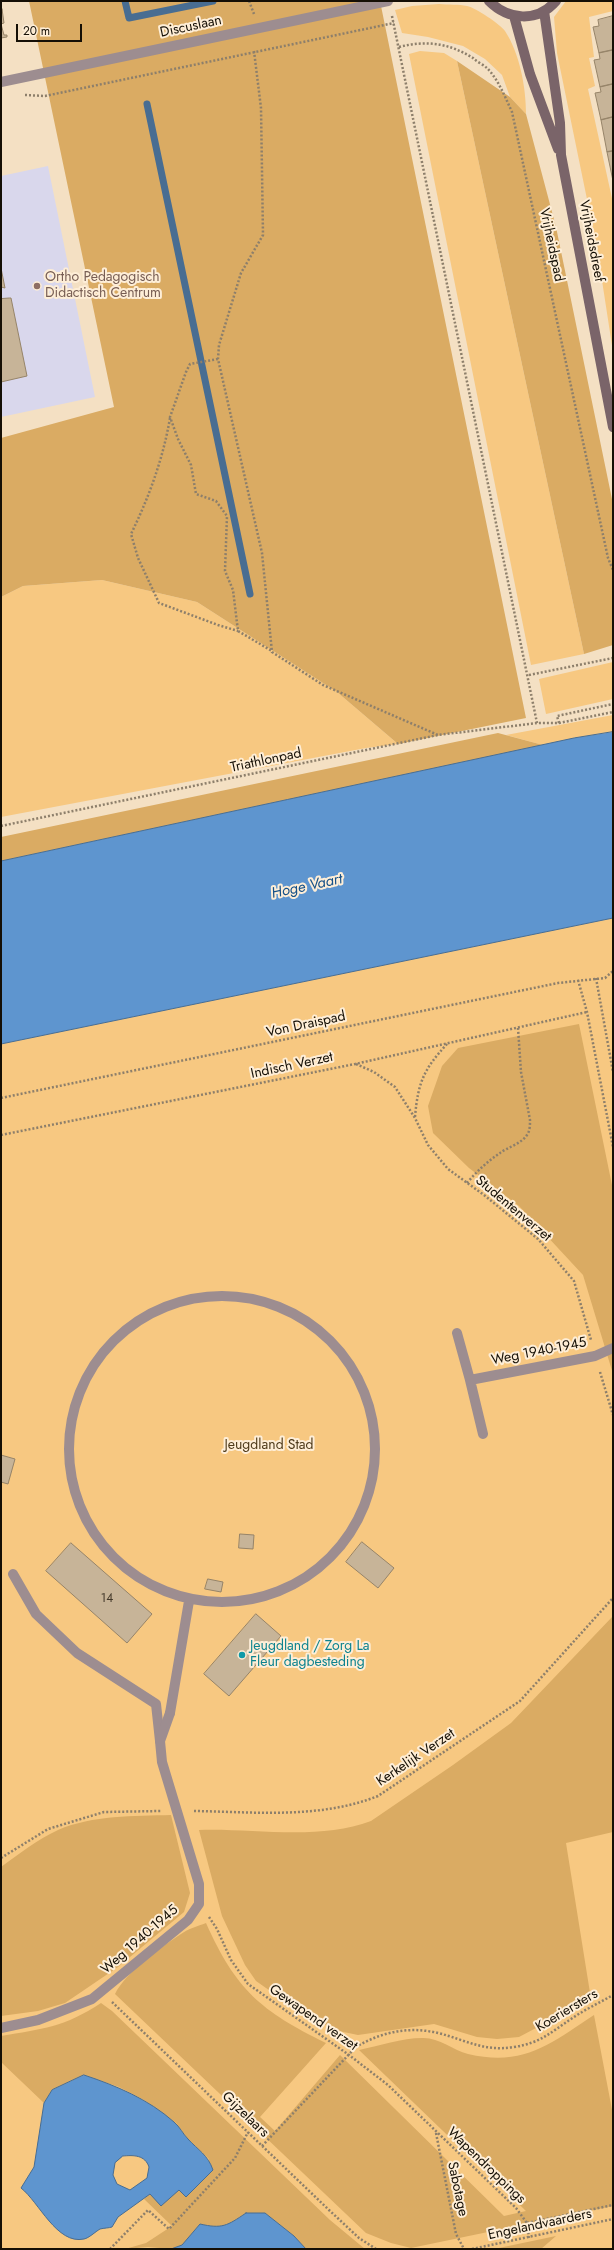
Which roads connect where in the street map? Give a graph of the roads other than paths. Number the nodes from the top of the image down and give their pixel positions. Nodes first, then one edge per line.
1 (489, 1) edge
2 (556, 1) edge
3 (389, 5) edge
4 (544, 11) junction
5 (514, 16) junction
6 (1, 82) edge
7 (561, 155) junction
8 (613, 427) edge
9 (457, 1332) dead end
10 (613, 1348) edge
11 (470, 1380) junction
12 (482, 1434) dead end
13 (13, 1574) dead end
14 (189, 1601) junction
15 (160, 1741) junction
16 (1, 2028) edge

1 - 5 main road
2 - 4 main road
3 - 6 street, Discuslaan
4 - 5 main road
4 - 7 main road, Vrijheidsdreef
5 - 7 main road, Vrijheidsdreef
7 - 8 main road, Vrijheidsdreef
9 - 11 street
10 - 11 street, Weg 1940-1945
11 - 12 street
13 - 15 street
14 - 14 street
14 - 15 street, Weg 1940-1945
15 - 16 street, Weg 1940-1945

